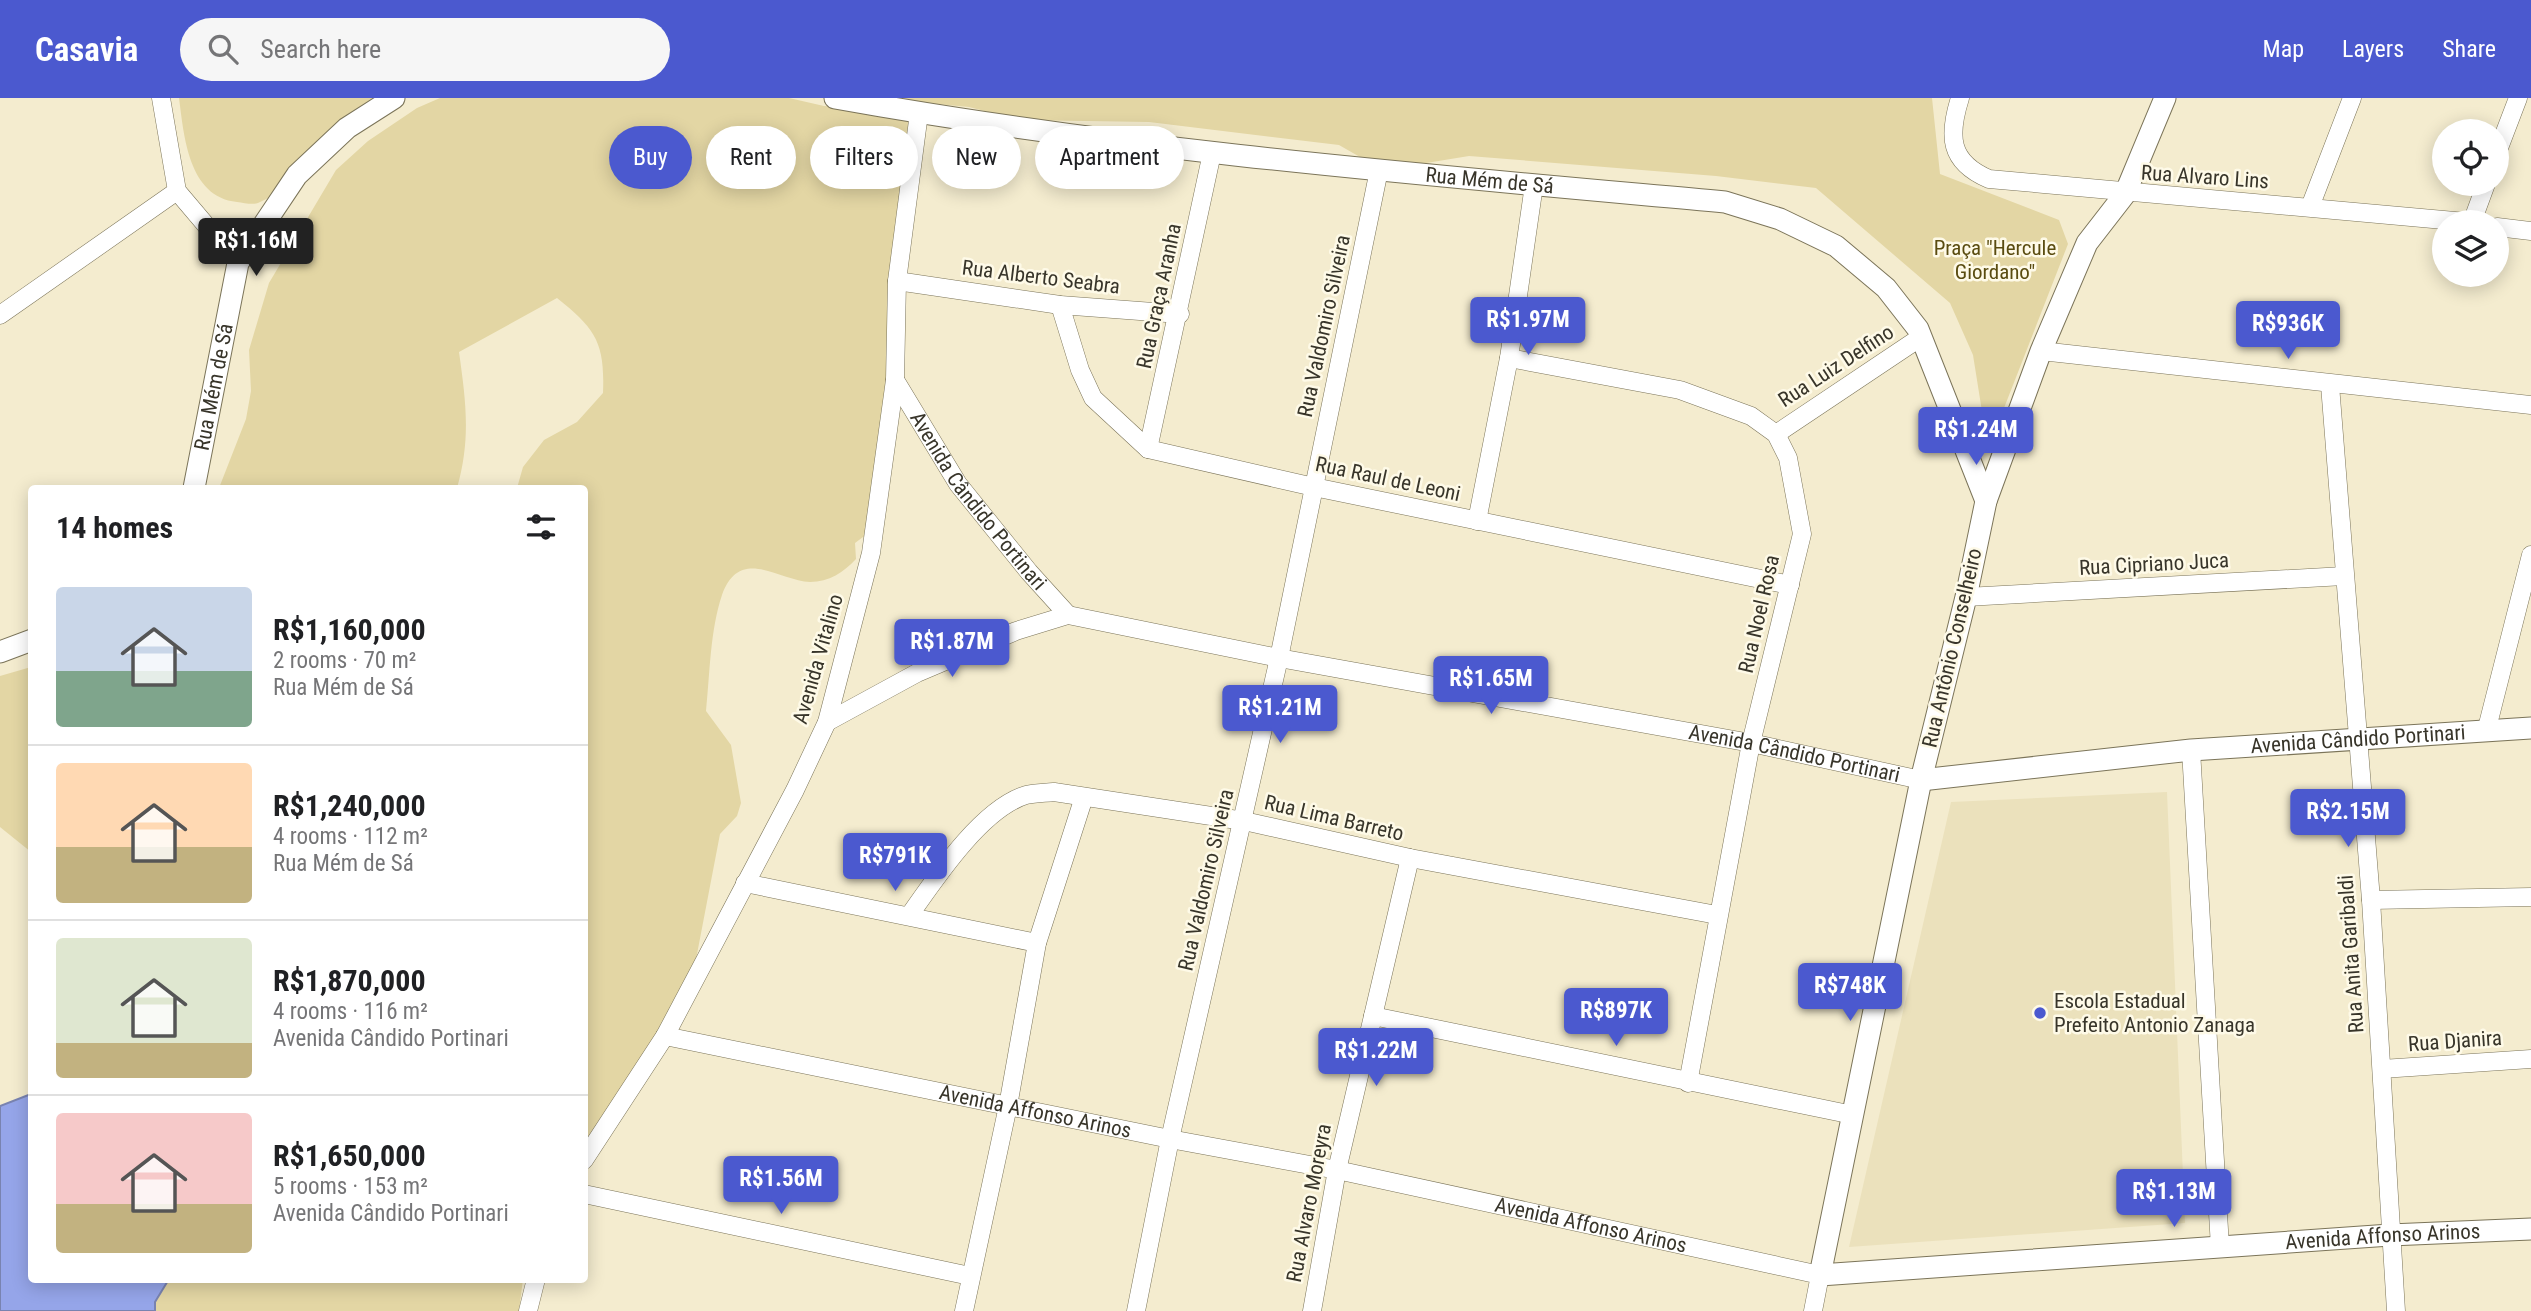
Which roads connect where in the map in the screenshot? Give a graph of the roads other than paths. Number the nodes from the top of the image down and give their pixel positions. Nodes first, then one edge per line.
1 (161, 98) edge
2 (394, 98) edge
3 (835, 98) edge
4 (1960, 98) edge
5 (2165, 98) edge
6 (2352, 98) edge
7 (2518, 98) edge
8 (919, 113) junction
9 (2509, 122) edge
10 (1212, 153) junction
11 (1379, 170) junction
12 (1534, 185) junction
13 (177, 191) junction
14 (2124, 194) junction
15 (2310, 207) junction
16 (2432, 219) edge
17 (2509, 229) edge
18 (2531, 232) edge
19 (238, 262) junction
20 (897, 281) junction
21 (1060, 305) junction
22 (1180, 314) junction
23 (0, 315) edge
24 (1921, 337) junction
25 (2041, 351) junction
26 (1509, 358) junction
27 (895, 380) junction
28 (2330, 385) junction
29 (2531, 405) edge
30 (1776, 433) junction
31 (1148, 449) junction
32 (195, 485) edge
33 (1314, 487) junction
34 (1986, 501) junction
35 (1477, 521) junction
36 (2531, 555) edge
37 (2344, 576) junction
38 (1790, 585) junction
39 (1966, 597) junction
40 (1068, 615) junction
41 (28, 642) edge
42 (0, 652) edge
43 (1279, 658) junction
44 (827, 722) junction
45 (2531, 728) edge
46 (2486, 732) junction
47 (2359, 739) junction
48 (1751, 743) junction
49 (2190, 750) junction
50 (1921, 780) junction
51 (1084, 797) junction
52 (1244, 821) junction
53 (1410, 858) junction
54 (745, 883) junction
55 (2531, 897) edge
56 (2371, 900) junction
57 (1717, 915) junction
58 (909, 916) junction
59 (1037, 943) junction
60 (1373, 1016) junction
61 (665, 1036) junction
62 (2531, 1059) edge
63 (2382, 1069) junction
64 (1688, 1083) junction
65 (1008, 1106) junction
66 (1853, 1115) junction
67 (1170, 1139) junction
68 (588, 1154) edge
69 (1337, 1170) junction
70 (588, 1195) edge
71 (2531, 1229) edge
72 (2390, 1235) junction
73 (2220, 1247) junction
74 (1820, 1275) junction
75 (970, 1276) junction
76 (536, 1283) edge
77 (528, 1311) edge
78 (964, 1311) edge
79 (1136, 1311) edge
80 (1312, 1311) edge
81 (1813, 1311) edge
82 (2396, 1311) edge

1 - 13 street
2 - 19 street, Rua Mém de Sá
3 - 8 street, Rua Mém de Sá
4 - 14 street, Rua Alvaro Lins
5 - 14 street, Rua Antônio Conselheiro
6 - 15 street
7 - 9 street
8 - 10 street, Rua Mém de Sá
8 - 20 street, Avenida Vitalino
10 - 11 street, Rua Mém de Sá
10 - 22 street, Rua Graça Aranha
11 - 12 street, Rua Mém de Sá
11 - 33 street, Rua Valdomiro Silveira
12 - 24 street, Rua Mém de Sá
12 - 26 street
13 - 19 street
13 - 23 street
14 - 15 street, Rua Alvaro Lins
14 - 25 street, Rua Antônio Conselheiro
15 - 16 street, Rua Alvaro Lins
17 - 18 street
19 - 32 street, Rua Mém de Sá
20 - 21 street, Rua Alberto Seabra
20 - 27 street, Avenida Vitalino
21 - 22 street, Rua Alberto Seabra
21 - 31 street, Rua Raul de Leoni
22 - 31 street, Rua Graça Aranha
24 - 30 street, Rua Luiz Delfino
24 - 34 street, Rua Mém de Sá
25 - 28 street
25 - 34 street, Rua Antônio Conselheiro
26 - 30 street
26 - 35 street
27 - 40 street, Avenida Cândido Portinari
27 - 44 street, Avenida Vitalino
28 - 29 street
28 - 37 street, Rua Anita Garibaldi
30 - 38 street, Rua Noel Rosa
31 - 33 street, Rua Raul de Leoni
33 - 35 street, Rua Raul de Leoni
33 - 43 street, Rua Valdomiro Silveira
34 - 39 street, Rua Antônio Conselheiro
35 - 38 street, Rua Raul de Leoni
36 - 46 street
37 - 39 street, Rua Cipriano Juca
37 - 47 street, Rua Anita Garibaldi
38 - 48 street, Rua Noel Rosa
39 - 50 street, Rua Antônio Conselheiro
40 - 43 street, Avenida Cândido Portinari
40 - 44 street, Avenida Cândido Portinari
41 - 42 street
43 - 48 street, Avenida Cândido Portinari
43 - 52 street, Rua Valdomiro Silveira
44 - 54 street, Avenida Vitalino
45 - 46 street, Avenida Cândido Portinari
46 - 47 street, Avenida Cândido Portinari
47 - 49 street, Avenida Cândido Portinari
47 - 56 street, Rua Anita Garibaldi
48 - 50 street, Avenida Cândido Portinari
48 - 57 street, Rua Noel Rosa
49 - 50 street, Avenida Cândido Portinari
49 - 73 street
50 - 66 street, Rua Antônio Conselheiro
51 - 52 street, Rua Lima Barreto
51 - 58 street, Rua Lima Barreto
51 - 59 street
52 - 53 street, Rua Lima Barreto
52 - 67 street, Rua Valdomiro Silveira
53 - 57 street, Rua Lima Barreto
53 - 60 street, Rua Alvaro Moreyra
54 - 58 street
54 - 61 street, Avenida Vitalino
55 - 56 street
56 - 63 street, Rua Anita Garibaldi
57 - 64 street, Rua Noel Rosa
58 - 59 street
59 - 65 street
60 - 64 street
60 - 69 street, Rua Alvaro Moreyra
61 - 65 street, Avenida Affonso Arinos
61 - 68 street, Avenida Vitalino
62 - 63 street, Rua Djanira
63 - 72 street, Rua Anita Garibaldi
64 - 66 street
65 - 67 street, Avenida Affonso Arinos
65 - 75 street
66 - 74 street, Rua Antônio Conselheiro
67 - 69 street, Avenida Affonso Arinos
67 - 79 street, Rua Valdomiro Silveira
69 - 74 street, Avenida Affonso Arinos
69 - 80 street, Rua Alvaro Moreyra
70 - 75 street
71 - 72 street, Avenida Affonso Arinos
72 - 73 street, Avenida Affonso Arinos
72 - 82 street, Rua Anita Garibaldi
73 - 74 street, Avenida Affonso Arinos
74 - 81 street, Rua Antônio Conselheiro
75 - 78 street
76 - 77 street

